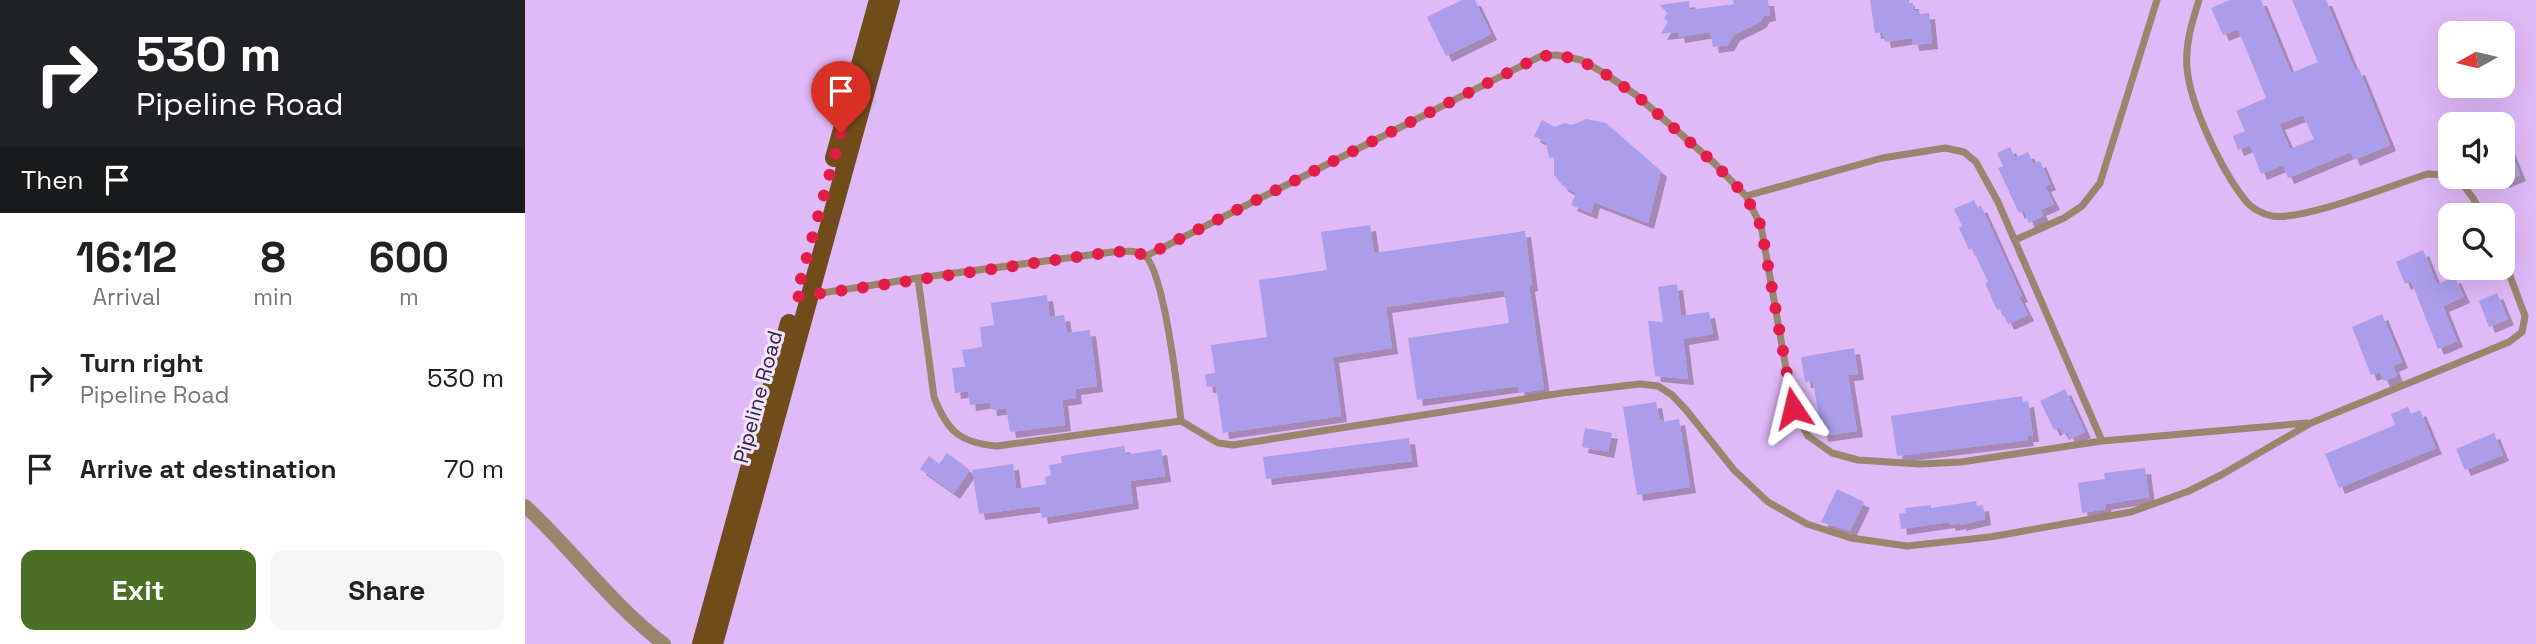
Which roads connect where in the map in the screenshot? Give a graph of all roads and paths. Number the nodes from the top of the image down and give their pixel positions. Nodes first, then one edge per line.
1 (878, 0) edge
2 (891, 0) edge
3 (2157, 0) edge
4 (2199, 0) edge
5 (2438, 174) edge
6 (1746, 196) junction
7 (2015, 240) junction
8 (1146, 256) junction
9 (918, 278) junction
10 (2512, 280) edge
11 (802, 297) junction
12 (1181, 421) junction
13 (2311, 423) junction
14 (2102, 441) junction
15 (748, 497) junction
16 (525, 506) edge
17 (664, 644) edge
18 (701, 644) edge
19 (714, 644) edge

1 - 11 main road, Pipeline Road
2 - 11 main road, Pipeline Road
3 - 7 lane
4 - 5 lane
6 - 7 lane
6 - 8 lane
6 - 14 lane
7 - 14 lane
8 - 9 lane
8 - 12 lane
9 - 11 lane
9 - 12 lane
10 - 13 lane
11 - 15 main road, Pipeline Road
12 - 13 lane
13 - 14 lane
15 - 18 main road, Pipeline Road
15 - 19 main road, Pipeline Road
16 - 17 street

